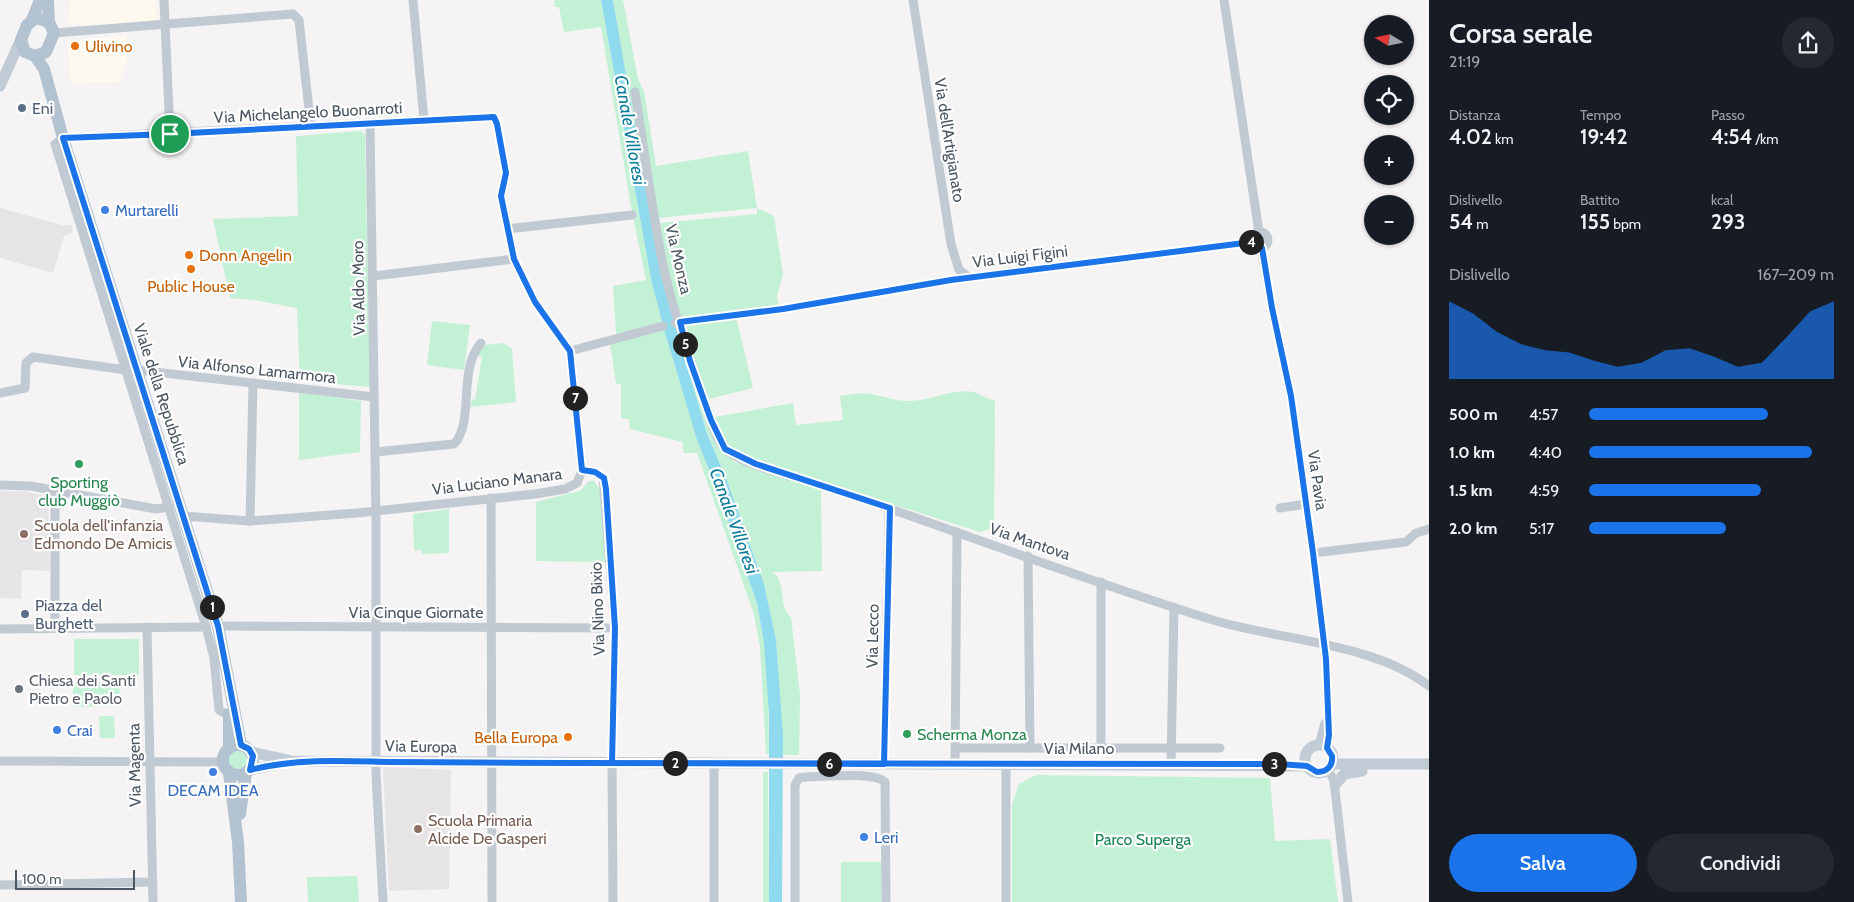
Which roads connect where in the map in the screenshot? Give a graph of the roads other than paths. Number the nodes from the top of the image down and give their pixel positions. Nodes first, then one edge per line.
1 (40, 0) edge
2 (48, 0) edge
3 (164, 0) edge
4 (413, 0) edge
5 (913, 0) edge
6 (1224, 0) edge
7 (32, 20) junction
8 (165, 24) junction
9 (51, 32) junction
10 (22, 37) junction
11 (33, 56) junction
12 (0, 86) edge
13 (634, 92) dead end
14 (53, 99) junction
15 (494, 117) joint
16 (424, 120) junction
17 (370, 124) junction
18 (311, 127) junction
19 (170, 134) junction
20 (63, 138) junction
21 (632, 215) dead end
22 (507, 229) junction
23 (1259, 232) junction
24 (1252, 242) junction
25 (1262, 248) junction
26 (514, 259) junction
27 (374, 276) junction
28 (970, 278) junction
29 (677, 323) junction
30 (663, 326) dead end
31 (481, 343) dead end
32 (570, 351) junction
33 (132, 370) junction
34 (253, 383) junction
35 (0, 393) edge
36 (374, 397) junction
37 (375, 452) junction
38 (729, 453) joint
39 (582, 470) junction
40 (0, 485) edge
41 (55, 492) junction
42 (491, 498) junction
43 (1306, 504) junction
44 (169, 507) junction
45 (890, 508) junction
46 (1280, 508) dead end
47 (376, 510) junction
48 (183, 516) junction
49 (250, 521) junction
50 (1429, 529) edge
51 (958, 532) junction
52 (1313, 553) junction
53 (1028, 556) junction
54 (1101, 582) junction
55 (1174, 607) junction
56 (212, 626) junction
57 (147, 627) junction
58 (377, 627) junction
59 (490, 627) junction
60 (0, 628) edge
61 (55, 628) junction
62 (615, 628) junction
63 (1324, 644) junction
64 (225, 662) junction
65 (1429, 686) edge
66 (229, 716) junction
67 (240, 748) junction
68 (956, 748) junction
69 (1030, 748) junction
70 (1101, 748) junction
71 (1220, 748) dead end
72 (1172, 749) junction
73 (1326, 759) junction
74 (0, 761) edge
75 (149, 761) junction
76 (292, 761) junction
77 (376, 761) junction
78 (1306, 761) junction
79 (492, 762) junction
80 (612, 763) junction
81 (714, 763) junction
82 (788, 763) joint
83 (884, 764) junction
84 (956, 764) junction
85 (1006, 764) junction
86 (1171, 764) junction
87 (1393, 764) junction
88 (1429, 764) edge
89 (226, 767) junction
90 (248, 772) junction
91 (1335, 789) junction
92 (238, 842) junction
93 (152, 882) junction
94 (0, 885) edge
95 (153, 902) edge
96 (241, 902) edge
97 (383, 902) edge
98 (492, 902) edge
99 (613, 902) edge
100 (714, 902) edge
101 (795, 902) edge
102 (886, 902) edge
103 (1006, 902) edge
104 (1348, 902) edge

1 - 7 main road
2 - 9 main road, Viale della Repubblica
3 - 8 street
4 - 16 street
5 - 28 street, Via dell'Artigianato
6 - 23 street
7 - 9 main road
7 - 10 main road
8 - 9 street
8 - 18 street
8 - 19 street
9 - 11 main road
9 - 14 main road, Viale della Repubblica
10 - 11 main road
10 - 12 street
11 - 12 street
11 - 14 main road, Viale della Repubblica
13 - 29 street, Via Monza
14 - 20 main road, Viale della Repubblica
15 - 16 street, Via Michelangelo Buonarroti
15 - 22 street, Via Luciano Manara
16 - 17 street, Via Michelangelo Buonarroti
17 - 18 street, Via Michelangelo Buonarroti
17 - 27 street, Via Aldo Moro
18 - 19 street, Via Michelangelo Buonarroti
19 - 20 street, Via Michelangelo Buonarroti
20 - 33 main road, Viale della Repubblica
21 - 22 street
22 - 26 street, Via Luciano Manara
23 - 24 street
23 - 25 street
24 - 25 street
24 - 28 street, Via Luigi Figini
25 - 43 street, Via Pavia
26 - 27 street
26 - 32 street, Via Luciano Manara
27 - 36 street, Via Aldo Moro
28 - 29 street, Via Luigi Figini
29 - 38 street, Via Monza
30 - 32 street
31 - 37 street
32 - 39 street, Via Luciano Manara
33 - 34 street, Via Alfonso Lamarmora
33 - 35 street, Via Alfonso Lamarmora
33 - 44 street, Viale della Repubblica
33 - 48 main road, Viale della Repubblica
34 - 36 street, Via Alfonso Lamarmora
34 - 49 street
36 - 37 street, Via Aldo Moro
37 - 47 street, Via Aldo Moro
38 - 45 street, Via Mantova
39 - 42 street, Via Luciano Manara
39 - 62 street, Via Nino Bixio
40 - 41 street
41 - 44 street
41 - 61 street
42 - 47 street, Via Luciano Manara
42 - 59 street
43 - 46 street
43 - 52 street, Via Pavia
44 - 56 street, Viale della Repubblica
45 - 51 street, Via Mantova
45 - 83 street, Via Lecco
47 - 49 street, Via Luciano Manara
47 - 58 street, Via Aldo Moro
48 - 49 street, Via Luciano Manara
48 - 56 main road, Viale della Repubblica
50 - 52 street
51 - 53 street, Via Mantova
51 - 68 street
52 - 63 street, Via Pavia
53 - 54 street, Via Mantova
53 - 69 street
54 - 55 street, Via Mantova
54 - 70 street
55 - 63 street, Via Mantova
55 - 72 street
56 - 57 street, Via Cinque Giornate
56 - 58 street, Via Cinque Giornate
56 - 64 main road, Viale della Repubblica
56 - 66 street, Viale della Repubblica
57 - 61 street, Via Cinque Giornate
57 - 75 street, Via Magenta
58 - 59 street, Via Cinque Giornate
58 - 77 street, Via Aldo Moro
59 - 62 street, Via Cinque Giornate
59 - 79 street
60 - 61 street, Via Cinque Giornate
62 - 80 street, Via Nino Bixio
63 - 65 street, Via Mantova
63 - 73 street, Via Pavia
64 - 66 main road, Viale della Repubblica
64 - 67 main road, Viale della Repubblica
66 - 67 main road, Viale della Repubblica
67 - 76 street, Via Europa
67 - 89 main road
67 - 90 main road
68 - 69 street, Via Milano
68 - 84 street
69 - 70 street, Via Milano
70 - 72 street, Via Milano
71 - 72 street, Via Milano
72 - 86 street
73 - 78 street
73 - 78 street
73 - 87 street
73 - 91 street
74 - 75 street
75 - 89 street
75 - 93 street, Via Magenta
76 - 77 street, Via Europa
76 - 90 street, Via Europa
77 - 79 street, Via Europa
77 - 97 street, Via Aldo Moro
78 - 86 street, Via Milano
79 - 80 street, Via Europa
79 - 98 street
80 - 81 street, Via Europa
80 - 99 street, Via Nino Bixio
81 - 82 street, Via Europa
81 - 100 street
82 - 83 street, Via Milano
83 - 84 street, Via Milano
84 - 85 street, Via Milano
85 - 86 street, Via Milano
85 - 103 street
87 - 88 street
87 - 91 street
89 - 90 main road
89 - 92 main road
90 - 92 main road
91 - 104 street
92 - 96 main road
93 - 94 street
93 - 95 street, Via Magenta
101 - 102 street

